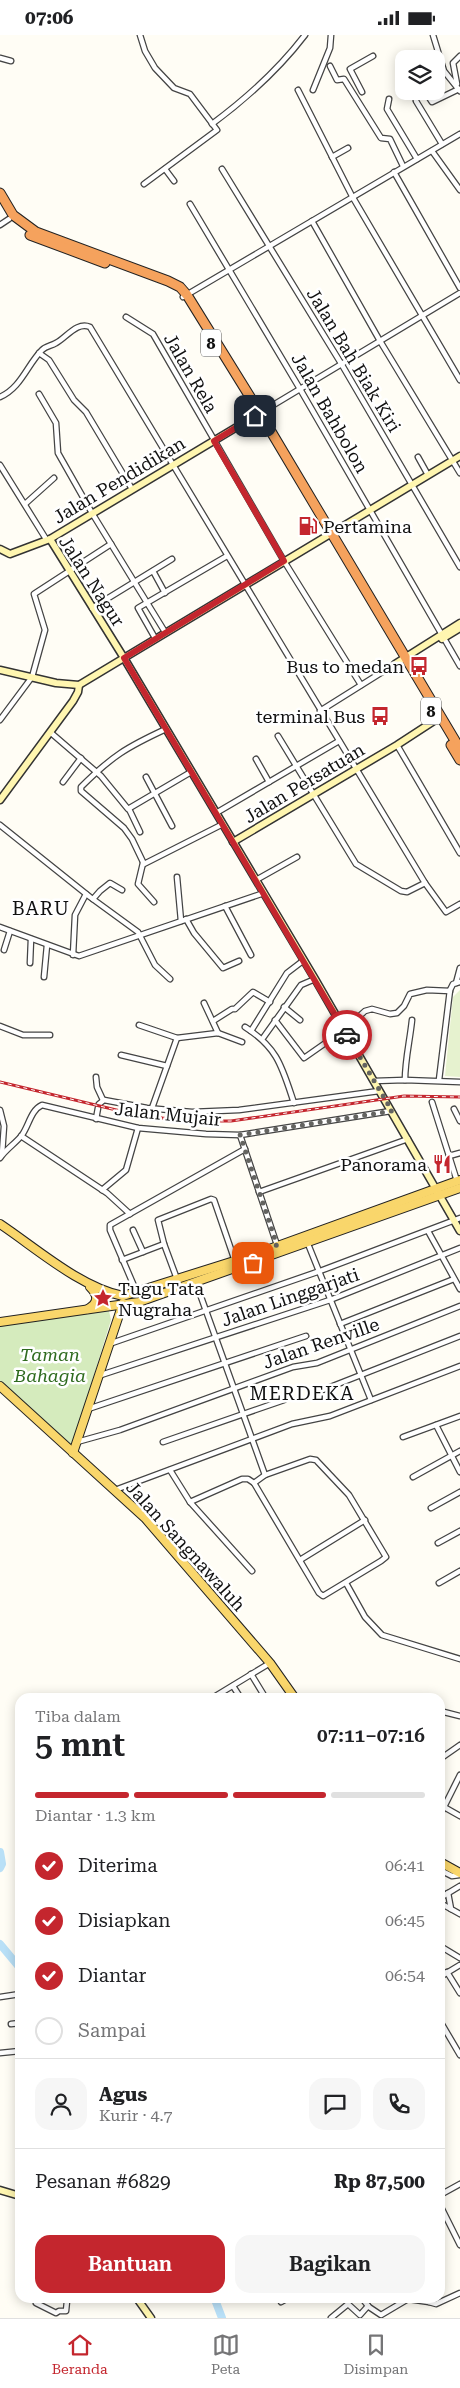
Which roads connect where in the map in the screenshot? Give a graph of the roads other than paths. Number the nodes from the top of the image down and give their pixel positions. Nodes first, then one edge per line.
1 (140, 35) edge
2 (305, 35) edge
3 (331, 35) edge
4 (433, 35) edge
5 (374, 56) dead end
6 (460, 56) edge
7 (0, 58) edge
8 (11, 61) dead end
9 (330, 66) dead end
10 (350, 71) junction
11 (343, 78) junction
12 (459, 86) edge
13 (298, 90) dead end
14 (313, 90) dead end
15 (362, 92) dead end
16 (445, 94) edge
17 (389, 99) dead end
18 (416, 101) dead end
19 (212, 123) junction
20 (460, 134) edge
21 (442, 144) junction
22 (348, 148) dead end
23 (432, 151) junction
24 (332, 157) junction
25 (416, 159) junction
26 (403, 166) junction
27 (165, 169) junction
28 (222, 169) dead end
29 (394, 172) junction
30 (174, 181) dead end
31 (144, 184) dead end
32 (460, 190) edge
33 (0, 193) edge
34 (352, 196) junction
35 (190, 204) dead end
36 (0, 205) edge
37 (9, 219) junction
38 (312, 221) junction
39 (0, 225) edge
40 (270, 246) junction
41 (228, 271) junction
42 (460, 288) edge
43 (460, 293) edge
44 (185, 296) junction
45 (422, 316) junction
46 (126, 317) dead end
47 (380, 341) junction
48 (39, 353) junction
49 (342, 365) junction
50 (460, 379) edge
51 (300, 389) junction
52 (39, 393) dead end
53 (0, 397) edge
54 (258, 414) junction
55 (214, 441) junction
56 (460, 456) edge
57 (418, 457) dead end
58 (452, 460) junction
59 (0, 465) edge
60 (174, 465) junction
61 (460, 473) edge
62 (428, 475) junction
63 (54, 478) dead end
64 (411, 485) junction
65 (132, 489) junction
66 (25, 505) junction
67 (370, 509) junction
68 (92, 513) junction
69 (328, 535) junction
70 (48, 539) junction
71 (111, 544) junction
72 (0, 549) edge
73 (227, 556) junction
74 (172, 559) dead end
75 (284, 561) junction
76 (460, 567) edge
77 (69, 571) junction
78 (153, 571) junction
79 (134, 582) junction
80 (244, 584) junction
81 (165, 593) junction
82 (147, 603) junction
83 (92, 608) junction
84 (460, 623) edge
85 (460, 629) edge
86 (165, 632) junction
87 (443, 635) junction
88 (155, 638) junction
89 (124, 658) junction
90 (401, 661) junction
91 (460, 666) edge
92 (0, 670) edge
93 (32, 677) junction
94 (78, 685) junction
95 (361, 685) junction
96 (320, 711) junction
97 (438, 718) junction
98 (0, 720) edge
99 (166, 729) junction
100 (50, 732) junction
101 (278, 735) dead end
102 (339, 741) junction
103 (397, 745) junction
104 (460, 749) edge
105 (81, 758) junction
106 (256, 759) dead end
107 (460, 760) edge
108 (296, 766) junction
109 (356, 769) junction
110 (96, 771) junction
111 (192, 772) junction
112 (146, 777) dead end
113 (63, 782) dead end
114 (270, 782) junction
115 (156, 793) junction
116 (314, 795) junction
117 (0, 800) edge
118 (129, 809) junction
119 (216, 813) junction
120 (223, 824) junction
121 (0, 825) edge
122 (172, 826) dead end
123 (140, 831) dead end
124 (234, 842) junction
125 (460, 853) edge
126 (297, 857) dead end
127 (143, 863) junction
128 (177, 877) dead end
129 (256, 880) junction
130 (425, 883) junction
131 (122, 891) dead end
132 (264, 893) junction
133 (86, 894) junction
134 (93, 899) junction
135 (154, 902) dead end
136 (460, 904) edge
137 (224, 906) junction
138 (184, 920) junction
139 (0, 927) edge
140 (10, 931) junction
141 (140, 934) junction
142 (31, 939) junction
143 (47, 945) junction
144 (4, 950) dead end
145 (73, 955) junction
146 (251, 955) dead end
147 (304, 960) junction
148 (239, 961) dead end
149 (30, 963) dead end
150 (460, 968) edge
151 (44, 977) dead end
152 (170, 979) dead end
153 (314, 979) junction
154 (458, 982) edge
155 (450, 991) junction
156 (270, 1002) junction
157 (204, 1003) dead end
158 (284, 1007) junction
159 (275, 1020) junction
160 (300, 1020) dead end
161 (412, 1020) dead end
162 (213, 1021) junction
163 (139, 1025) dead end
164 (0, 1026) edge
165 (245, 1027) dead end
166 (344, 1030) junction
167 (252, 1031) junction
168 (218, 1033) junction
169 (50, 1035) dead end
170 (177, 1037) junction
171 (263, 1038) junction
172 (242, 1042) dead end
173 (121, 1055) dead end
174 (167, 1066) junction
175 (96, 1077) dead end
176 (405, 1080) junction
177 (439, 1080) junction
178 (374, 1081) junction
179 (460, 1082) edge
180 (379, 1091) junction
181 (432, 1102) dead end
182 (294, 1103) junction
183 (100, 1104) junction
184 (152, 1109) junction
185 (454, 1109) dead end
186 (0, 1110) edge
187 (392, 1111) junction
188 (96, 1119) junction
189 (460, 1121) edge
190 (138, 1128) junction
191 (240, 1135) junction
192 (21, 1136) junction
193 (408, 1139) junction
194 (245, 1149) junction
195 (460, 1153) edge
196 (450, 1156) junction
197 (1, 1157) edge
198 (459, 1183) edge
199 (435, 1188) junction
200 (102, 1190) junction
201 (259, 1192) junction
202 (439, 1196) junction
203 (370, 1211) junction
204 (130, 1213) junction
205 (456, 1219) edge
206 (373, 1220) junction
207 (0, 1224) edge
208 (133, 1229) dead end
209 (428, 1231) junction
210 (460, 1231) edge
211 (312, 1232) junction
212 (311, 1242) junction
213 (164, 1245) junction
214 (277, 1245) junction
215 (460, 1248) edge
216 (143, 1252) junction
217 (441, 1255) junction
218 (122, 1260) junction
219 (252, 1260) junction
220 (236, 1261) junction
221 (320, 1271) junction
222 (188, 1276) junction
223 (178, 1279) junction
224 (454, 1279) junction
225 (85, 1283) junction
226 (194, 1283) junction
227 (460, 1289) edge
228 (137, 1293) junction
229 (330, 1300) junction
230 (123, 1301) junction
231 (460, 1306) edge
232 (85, 1311) junction
233 (206, 1311) junction
234 (0, 1322) edge
235 (340, 1324) junction
236 (306, 1336) dead end
237 (460, 1336) edge
238 (214, 1338) junction
239 (108, 1344) junction
240 (351, 1350) junction
241 (224, 1363) junction
242 (460, 1366) edge
243 (361, 1375) junction
244 (98, 1376) junction
245 (0, 1386) edge
246 (233, 1390) junction
247 (315, 1393) dead end
248 (371, 1399) junction
249 (284, 1400) dead end
250 (88, 1409) junction
251 (242, 1416) junction
252 (460, 1416) edge
253 (436, 1425) junction
254 (403, 1437) dead end
255 (252, 1441) junction
256 (77, 1442) junction
257 (163, 1442) dead end
258 (460, 1451) edge
259 (73, 1453) junction
260 (451, 1456) junction
261 (170, 1470) junction
262 (460, 1472) edge
263 (265, 1475) junction
264 (413, 1477) dead end
265 (254, 1483) junction
266 (115, 1490) junction
267 (460, 1492) edge
268 (190, 1502) junction
269 (431, 1508) dead end
270 (365, 1520) junction
271 (460, 1531) edge
272 (438, 1543) dead end
273 (300, 1560) junction
274 (252, 1571) dead end
275 (460, 1571) edge
276 (346, 1583) junction
277 (439, 1583) dead end
278 (460, 1659) edge
279 (270, 1663) junction
280 (251, 1675) junction
281 (232, 1686) junction
282 (224, 1693) edge
283 (237, 1693) edge
284 (262, 1693) edge
285 (291, 1693) edge
286 (445, 1712) edge
287 (460, 1716) edge
288 (460, 1745) edge
289 (445, 1756) edge
290 (460, 1775) edge
291 (445, 1805) edge
292 (445, 1808) edge
293 (460, 1815) edge
294 (445, 1865) edge
295 (445, 1872) edge
296 (460, 1874) edge
297 (460, 1886) edge
298 (448, 1893) junction
299 (445, 1895) edge
300 (445, 1906) edge
301 (451, 1909) junction
302 (460, 1914) edge
303 (445, 1949) edge
304 (460, 1958) edge
305 (460, 1965) edge
306 (447, 1973) joint
307 (460, 1993) edge
308 (15, 1995) edge
309 (0, 1997) edge
310 (11, 2024) dead end
311 (15, 2024) edge
312 (445, 2030) edge
313 (15, 2052) edge
314 (0, 2053) edge
315 (460, 2055) edge
316 (460, 2183) edge
317 (0, 2190) edge
318 (445, 2192) edge
319 (15, 2194) edge
320 (445, 2215) edge
321 (460, 2245) edge
322 (460, 2293) edge
323 (445, 2300) edge
324 (36, 2303) dead end
325 (67, 2303) edge
326 (140, 2303) edge
327 (366, 2303) edge
328 (401, 2303) edge
329 (368, 2306) junction
330 (151, 2318) edge
331 (331, 2318) edge

1 - 19 street
2 - 19 street
3 - 14 street
4 - 12 street
5 - 10 street
6 - 12 street
7 - 8 street
9 - 11 street
10 - 11 street
10 - 15 street
11 - 26 street
12 - 16 street
13 - 24 street
17 - 25 street
18 - 21 street
19 - 27 street
20 - 21 street
21 - 23 street
22 - 24 street
23 - 25 street
23 - 32 street
24 - 34 street
25 - 26 street
26 - 29 street
27 - 30 street
27 - 31 street
28 - 40 street, Jalan Bah Biak Kiri
29 - 34 street
29 - 42 street
33 - 44 highway, 8
34 - 38 street
34 - 45 street
35 - 41 street, Jalan Bahbolon
36 - 37 highway, 8
37 - 39 street
37 - 44 highway, 8
38 - 40 street
38 - 47 street
40 - 41 street
40 - 49 street, Jalan Bah Biak Kiri
41 - 44 street
41 - 51 street, Jalan Bahbolon
43 - 45 street, Jalan Pendidikan
44 - 54 highway, 8
45 - 47 street, Jalan Pendidikan
45 - 50 street
46 - 55 street, Jalan Rela
47 - 49 street, Jalan Pendidikan
47 - 58 street
48 - 53 street
48 - 60 street
48 - 65 street
49 - 51 street, Jalan Pendidikan
49 - 64 street, Jalan Bah Biak Kiri
51 - 54 street, Jalan Pendidikan
51 - 67 street, Jalan Bahbolon
52 - 68 street
54 - 55 street, Jalan Pendidikan
54 - 69 highway, 8
55 - 60 street, Jalan Pendidikan
55 - 75 street, Jalan Rela
56 - 58 street
57 - 62 street
58 - 61 street
58 - 62 street
59 - 66 street
60 - 65 street, Jalan Pendidikan
60 - 73 street
62 - 64 street
63 - 66 street
64 - 67 street
64 - 76 street, Jalan Bah Biak Kiri
65 - 68 street, Jalan Pendidikan
66 - 70 street
67 - 69 street
67 - 87 street, Jalan Bahbolon
68 - 70 street, Jalan Pendidikan
68 - 71 street
69 - 75 street
69 - 90 highway, 8
70 - 72 street, Jalan Nagur
70 - 77 street, Jalan Nagur
71 - 77 street
71 - 79 street
73 - 80 street
73 - 81 street
74 - 78 street
75 - 80 street
75 - 95 street, Jalan Rela
77 - 83 street, Jalan Nagur
77 - 93 street
78 - 79 street
78 - 81 street
79 - 82 street
79 - 83 street
80 - 86 street
80 - 96 street
81 - 82 street
82 - 86 street
82 - 88 street
83 - 89 street, Jalan Nagur
84 - 87 street
85 - 87 street
86 - 88 street
87 - 90 street
87 - 91 street, Jalan Bahbolon
88 - 89 street
89 - 94 street
89 - 99 street, Jalan Nagur
90 - 95 street
90 - 97 highway, 8
92 - 93 street
93 - 94 street
93 - 98 street
94 - 100 street
95 - 96 street
96 - 102 street
97 - 103 street, Jalan Persatuan
97 - 104 highway, 8
97 - 107 highway, 8
99 - 110 street
99 - 111 street, Jalan Nagur
100 - 105 street
100 - 117 street
101 - 108 street
102 - 108 street
102 - 109 street
103 - 109 street, Jalan Persatuan
103 - 125 street
105 - 110 street
105 - 113 street
106 - 114 street
108 - 114 street
108 - 116 street
109 - 116 street, Jalan Persatuan
109 - 130 street
110 - 118 street
110 - 127 street
111 - 115 street
111 - 119 street, Jalan Nagur
112 - 115 street
114 - 119 street
115 - 118 street
115 - 122 street
116 - 124 street, Jalan Persatuan
116 - 130 street
118 - 123 street
119 - 120 street, Jalan Nagur
120 - 124 street, Jalan Nagur
120 - 127 street
121 - 133 street
124 - 129 street, Jalan Nagur
126 - 129 street
127 - 135 street
128 - 138 street
129 - 132 street, Jalan Nagur
130 - 136 street
131 - 134 street
132 - 137 street
132 - 147 street, Jalan Nagur
133 - 134 street
133 - 145 street
134 - 141 street
137 - 138 street
137 - 146 street
138 - 141 street
138 - 148 street
139 - 140 street
140 - 142 street
140 - 144 street
141 - 145 street
141 - 152 street
142 - 143 street
142 - 149 street
143 - 145 street
143 - 151 street
147 - 153 street, Jalan Nagur
147 - 156 street
150 - 154 street
153 - 158 street
153 - 166 street, Jalan Nagur
154 - 155 street
155 - 166 street
155 - 177 street
156 - 162 street
156 - 167 street
157 - 162 street
158 - 159 street
158 - 160 street
159 - 166 street
159 - 171 street
161 - 176 street
162 - 168 street
163 - 170 street
164 - 169 street
165 - 167 street
166 - 178 street, Jalan Nagur
167 - 171 street
168 - 170 street
168 - 172 street
170 - 174 street
171 - 182 street
173 - 174 street
174 - 184 street
175 - 183 street
176 - 177 street
176 - 178 street
177 - 179 street
178 - 180 street, Jalan Nagur
180 - 182 street
180 - 187 street, Jalan Nagur
181 - 196 street
182 - 184 street
183 - 184 street
183 - 188 street
185 - 189 street
186 - 197 street
187 - 191 street, Jalan Mujair
187 - 193 street, Jalan Nagur
188 - 190 street, Jalan Mujair
188 - 192 street, Jalan Mujair
190 - 191 street, Jalan Mujair
190 - 200 street
191 - 194 street
192 - 197 street, Jalan Mujair
192 - 200 street
193 - 199 street, Jalan Nagur
193 - 201 street
194 - 201 street
194 - 204 street
195 - 196 street
196 - 198 street
198 - 199 main road
198 - 202 main road
199 - 202 street, Jalan Nagur
199 - 203 main road
200 - 204 street
201 - 214 street
202 - 205 street, Jalan Nagur
202 - 206 main road
203 - 206 main road
203 - 211 main road
204 - 218 street
205 - 209 street
205 - 210 street, Jalan Nagur
206 - 212 main road
207 - 225 main road
208 - 216 street
209 - 217 street
209 - 221 street
211 - 212 main road
211 - 214 main road
212 - 219 main road
212 - 221 street
213 - 216 street
213 - 220 street
213 - 223 street
214 - 219 main road
215 - 217 street, Jalan Linggarjati
216 - 218 street
217 - 224 street
217 - 229 street, Jalan Linggarjati
218 - 228 street
219 - 220 main road
219 - 226 main road
220 - 222 main road
221 - 229 street
221 - 233 street
222 - 223 main road
222 - 226 main road
223 - 228 main road
224 - 227 street
224 - 235 street
225 - 230 main road
225 - 232 main road
226 - 230 main road
226 - 233 street
228 - 230 main road
229 - 235 street
229 - 238 street, Jalan Linggarjati
230 - 232 main road
230 - 239 main road
231 - 240 street, Jalan Renville
232 - 234 main road
233 - 238 street
233 - 239 street
235 - 240 street
236 - 241 street
237 - 243 street
238 - 241 street
238 - 244 street, Jalan Linggarjati
239 - 244 main road
240 - 243 street
240 - 246 street, Jalan Renville
241 - 246 street
241 - 250 street
242 - 248 street
243 - 247 street
243 - 248 street
244 - 250 main road
245 - 259 main road, Jalan Sangnawaluh
246 - 251 street
246 - 256 street, Jalan Renville
248 - 255 street
249 - 251 street
250 - 256 main road
251 - 255 street
251 - 257 street
252 - 253 street
253 - 254 street
253 - 260 street
255 - 261 street
255 - 263 street
256 - 259 main road
258 - 260 street
259 - 266 main road, Jalan Sangnawaluh
260 - 262 street
260 - 264 street
261 - 266 street
261 - 268 street
263 - 265 street
263 - 270 street
265 - 268 street
265 - 273 street
266 - 279 main road, Jalan Sangnawaluh
267 - 269 street
268 - 274 street
270 - 273 street
270 - 276 street
271 - 272 street
273 - 276 street
275 - 277 street
276 - 278 street
279 - 280 street
279 - 285 main road, Jalan Sangnawaluh
280 - 281 street
280 - 284 street
281 - 282 street
281 - 283 street
286 - 287 street
288 - 289 street
290 - 291 street
292 - 293 street
294 - 296 main road
295 - 296 street
297 - 298 street
298 - 299 street
298 - 301 street
300 - 301 street
301 - 302 street
303 - 304 street
305 - 306 street
306 - 307 street
308 - 309 street
310 - 311 street
312 - 315 street
313 - 314 street
316 - 318 street
317 - 319 street
320 - 321 street
322 - 323 street
324 - 325 street
326 - 330 street
327 - 329 street
328 - 329 street
329 - 331 street

